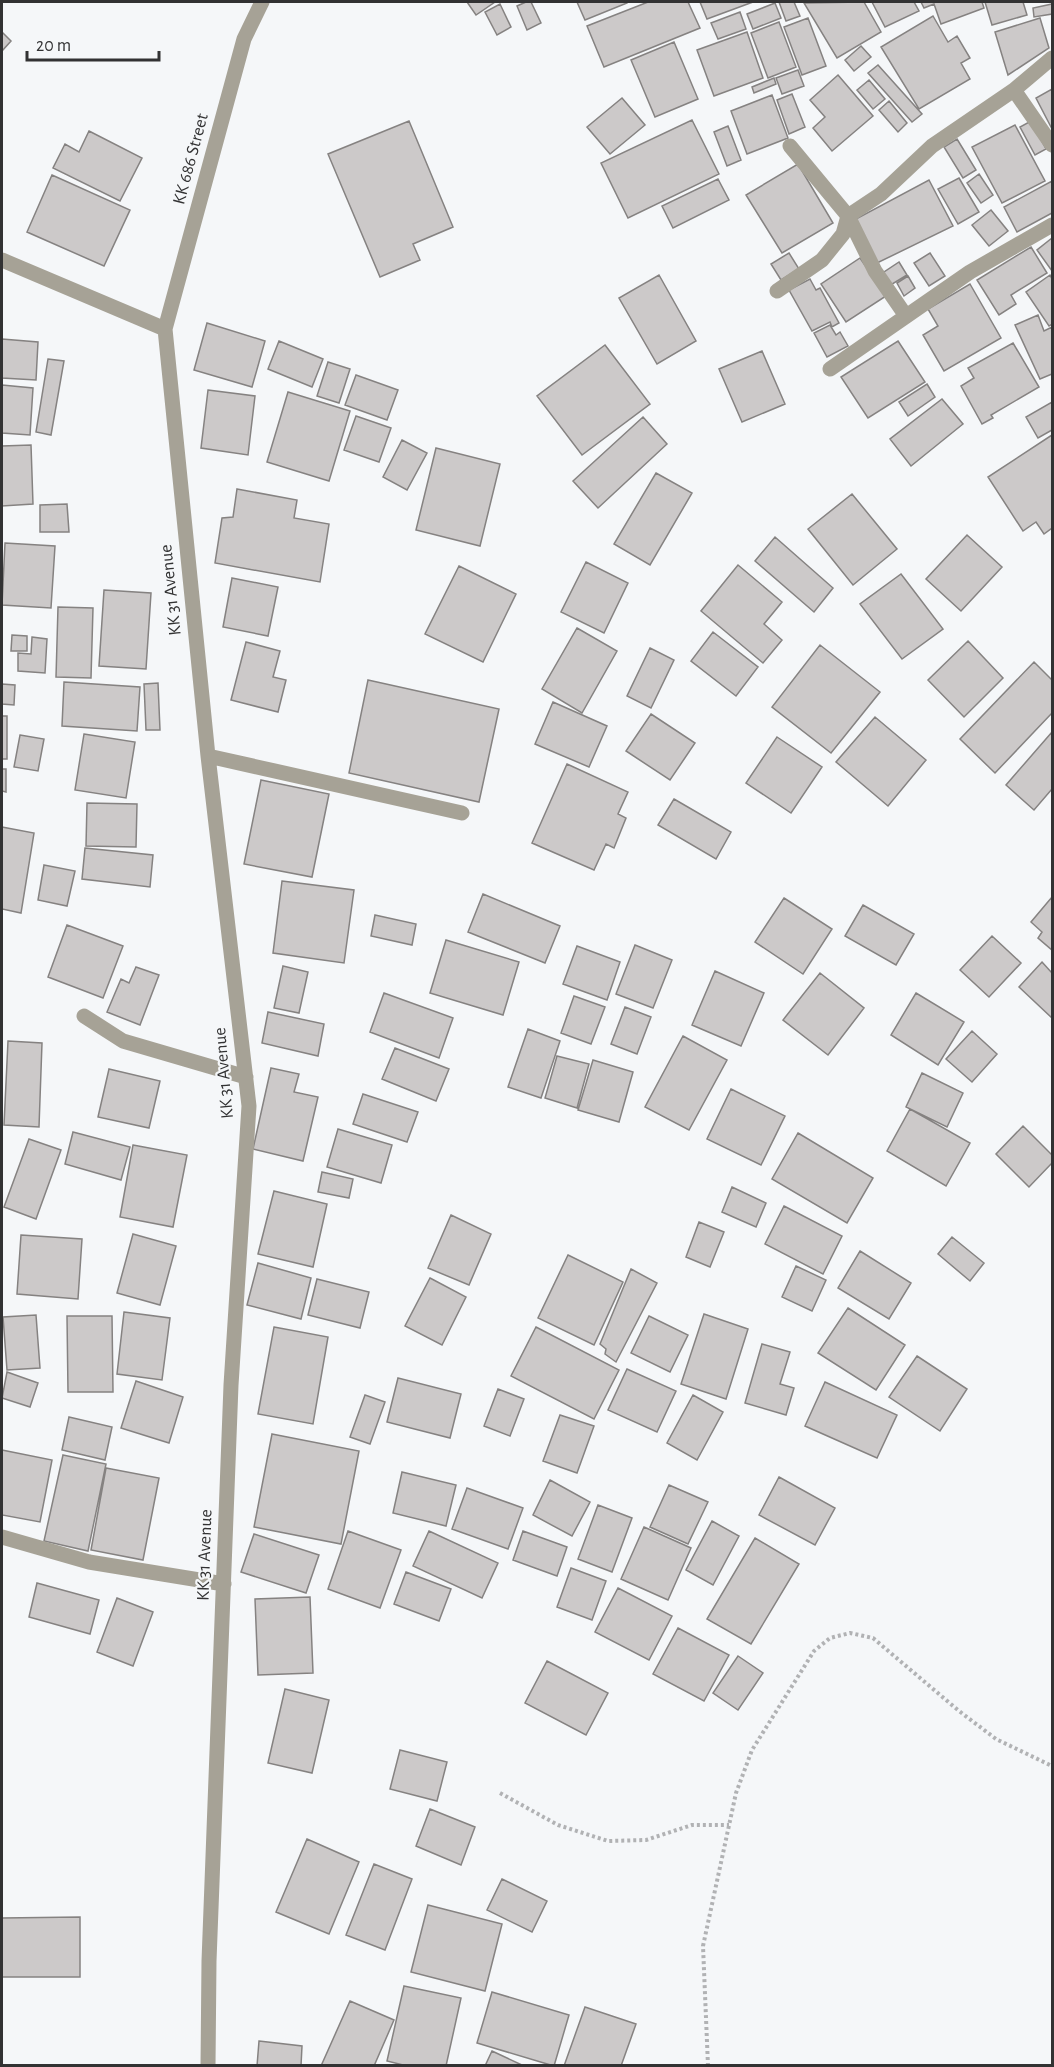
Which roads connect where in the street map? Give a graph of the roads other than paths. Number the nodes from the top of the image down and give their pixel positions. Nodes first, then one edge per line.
1 (262, 2) edge
2 (1053, 58) edge
3 (1014, 90) junction
4 (1053, 145) edge
5 (790, 146) dead end
6 (848, 216) junction
7 (1053, 225) edge
8 (2, 260) edge
9 (777, 291) dead end
10 (906, 316) junction
11 (165, 329) junction
12 (830, 369) dead end
13 (208, 756) junction
14 (462, 813) dead end
15 (84, 1016) dead end
16 (246, 1077) junction
17 (2, 1537) edge
18 (224, 1584) junction
19 (208, 2066) edge

1 - 11 street, KK 686 Street
2 - 3 street
3 - 4 street
3 - 6 street
5 - 6 street
6 - 9 street
6 - 10 street
7 - 10 street
8 - 11 street
10 - 12 street
11 - 13 street, KK 31 Avenue
13 - 14 street
13 - 16 street, KK 31 Avenue
15 - 16 street
16 - 18 street, KK 31 Avenue
17 - 18 street
18 - 19 street, KK 31 Avenue

